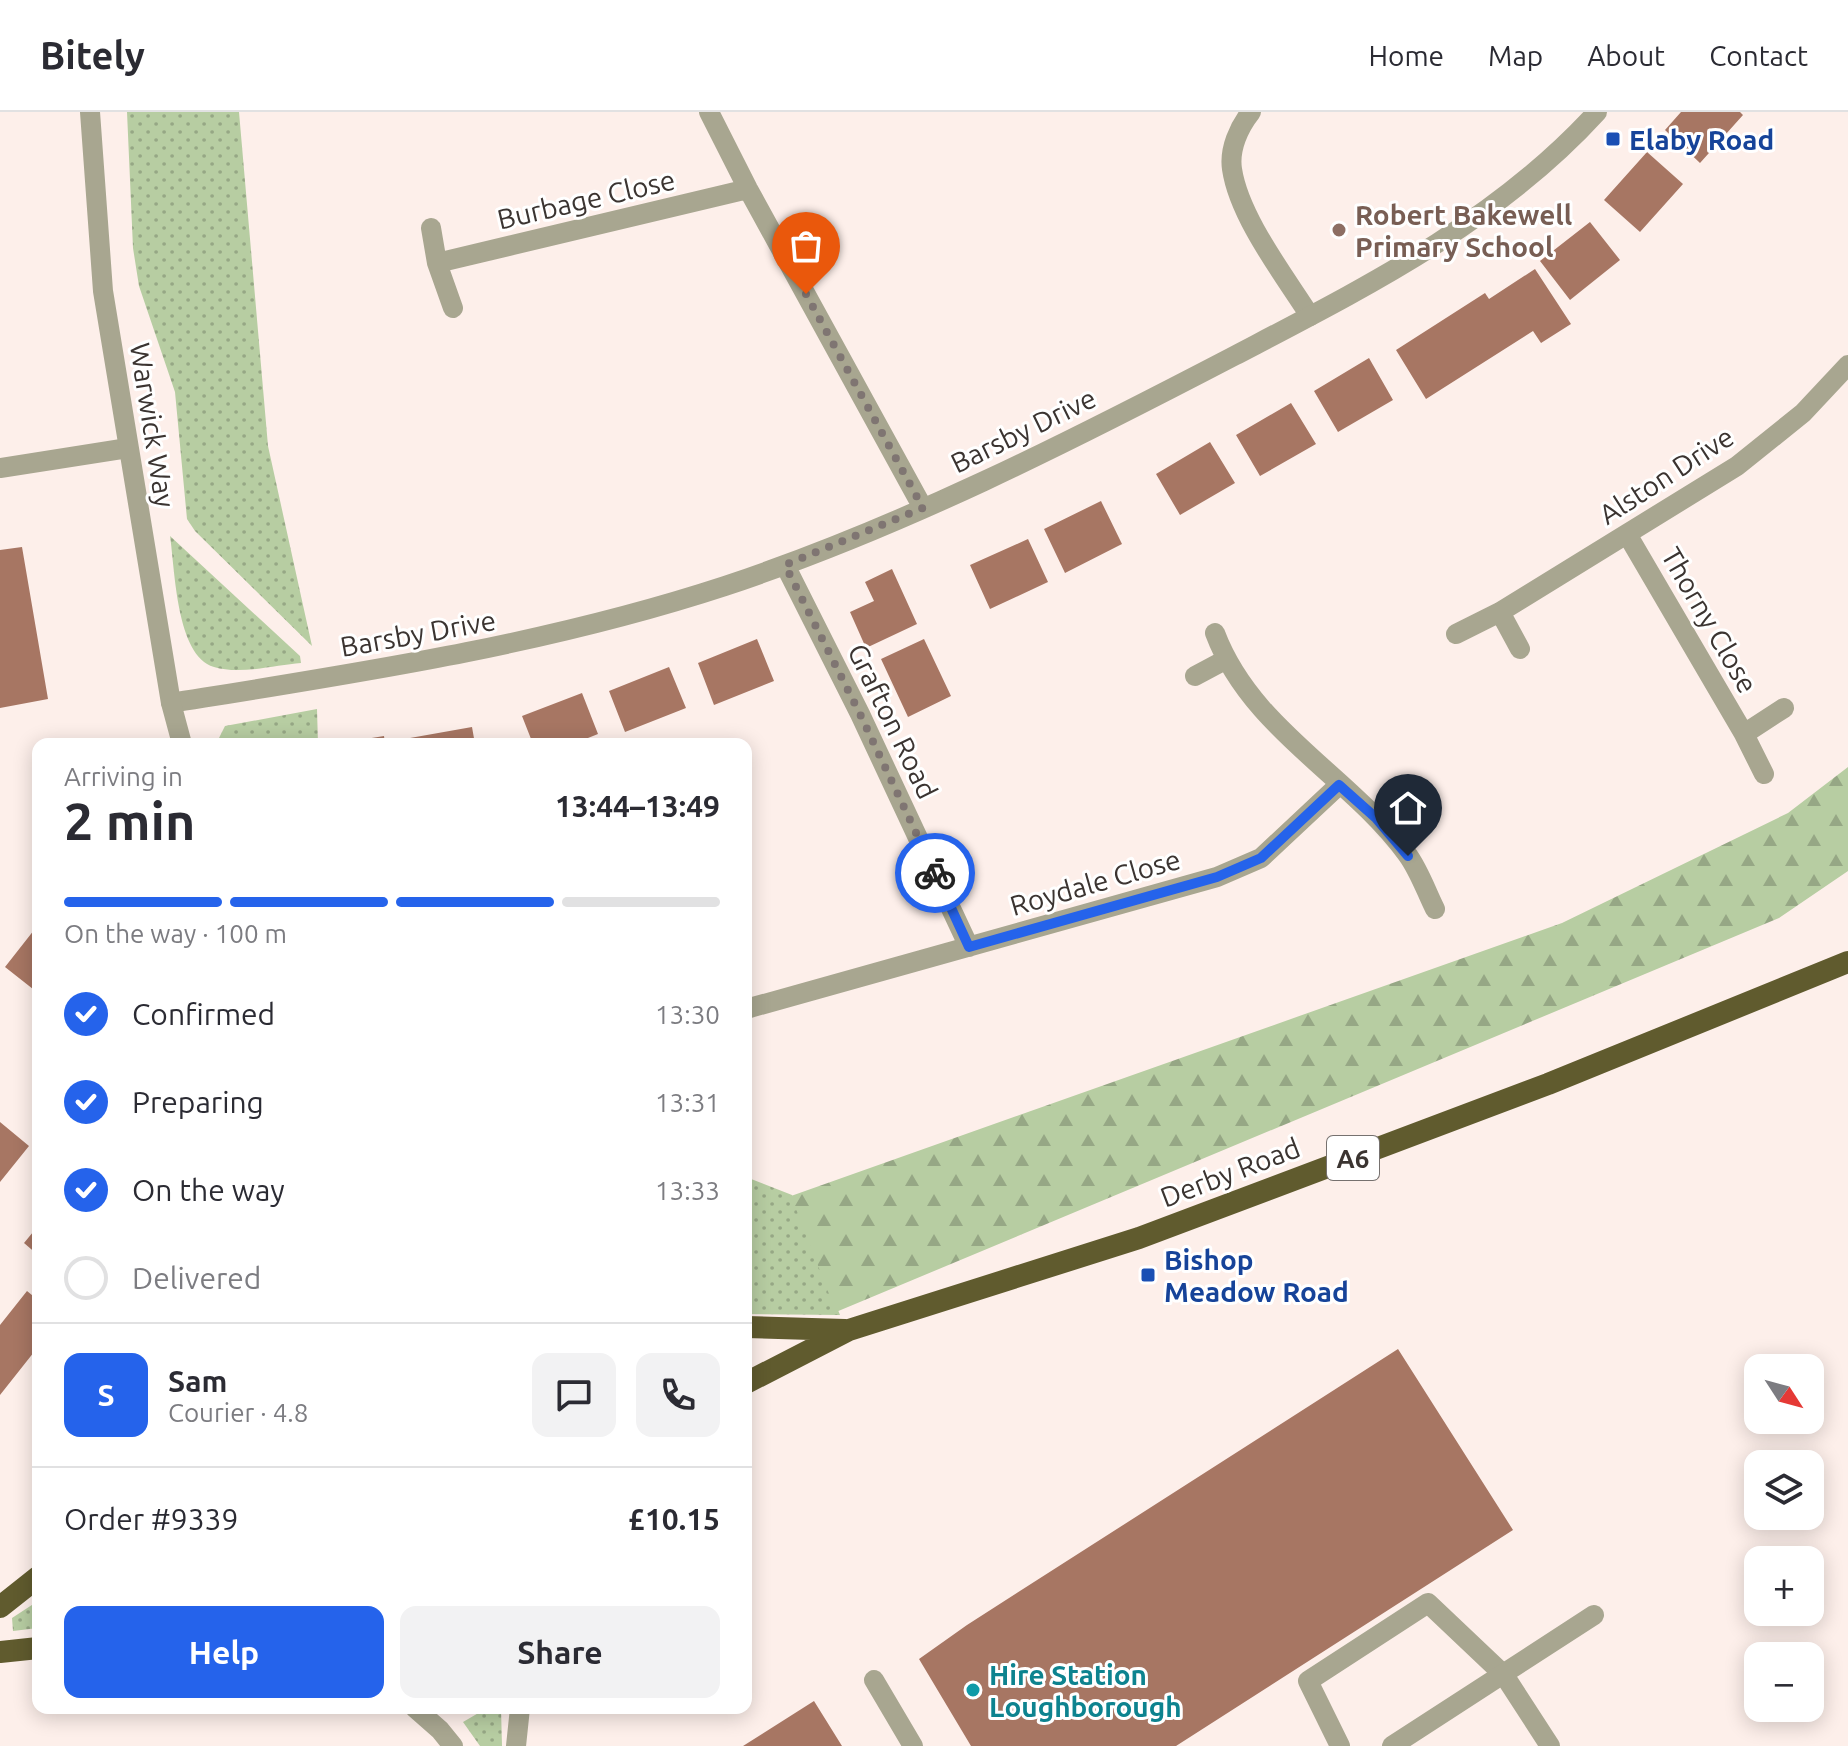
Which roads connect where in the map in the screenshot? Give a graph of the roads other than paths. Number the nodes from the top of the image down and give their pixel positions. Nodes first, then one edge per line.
1 (90, 112) edge
2 (709, 112) edge
3 (1251, 112) edge
4 (1597, 112) edge
5 (748, 189) junction
6 (431, 228) dead end
7 (437, 263) junction
8 (453, 308) dead end
9 (1310, 316) junction
10 (1848, 365) edge
11 (128, 448) junction
12 (0, 468) edge
13 (923, 508) junction
14 (1627, 534) junction
15 (785, 565) junction
16 (1500, 612) junction
17 (1215, 633) dead end
18 (1456, 634) dead end
19 (1520, 649) dead end
20 (1225, 660) junction
21 (1195, 676) dead end
22 (171, 703) junction
23 (1784, 708) dead end
24 (1744, 734) junction
25 (180, 738) edge
26 (1764, 774) dead end
27 (1339, 785) junction
28 (1435, 909) dead end
29 (969, 947) junction
30 (1848, 962) edge
31 (752, 1007) edge
32 (752, 1327) edge
33 (849, 1330) junction
34 (752, 1380) edge
35 (32, 1582) edge
36 (0, 1607) edge
37 (1594, 1615) dead end
38 (32, 1649) edge
39 (0, 1652) edge
40 (1504, 1675) junction
41 (874, 1680) dead end
42 (422, 1714) edge
43 (519, 1714) edge
44 (453, 1746) edge
45 (516, 1746) edge
46 (913, 1746) edge
47 (1340, 1746) edge
48 (1392, 1746) edge
49 (1550, 1746) edge

1 - 11 street, Warwick Way
2 - 5 street
3 - 9 street
4 - 9 street, Barsby Drive
5 - 7 street, Burbage Close
5 - 13 street
6 - 7 street
7 - 8 street
9 - 13 street, Barsby Drive
10 - 14 street, Alston Drive
11 - 12 street
11 - 22 street, Warwick Way
13 - 15 street, Barsby Drive
14 - 16 street, Alston Drive
14 - 24 street, Thorny Close
15 - 22 street, Barsby Drive
15 - 29 street, Grafton Road
16 - 18 street, Alston Drive
16 - 19 street
17 - 20 street
20 - 21 street
20 - 27 street
22 - 25 street, Warwick Way
23 - 24 street, Thorny Close
24 - 26 street, Thorny Close
27 - 28 street
27 - 29 street, Roydale Close
29 - 31 street, Roydale Close
30 - 33 highway, Derby Road / A6
32 - 33 highway, Derby Road / A6
33 - 34 highway, Derby Road / A6
35 - 36 highway
37 - 40 street
38 - 39 highway
40 - 47 street
40 - 48 street
40 - 49 street
41 - 46 street
42 - 44 street
43 - 45 street

